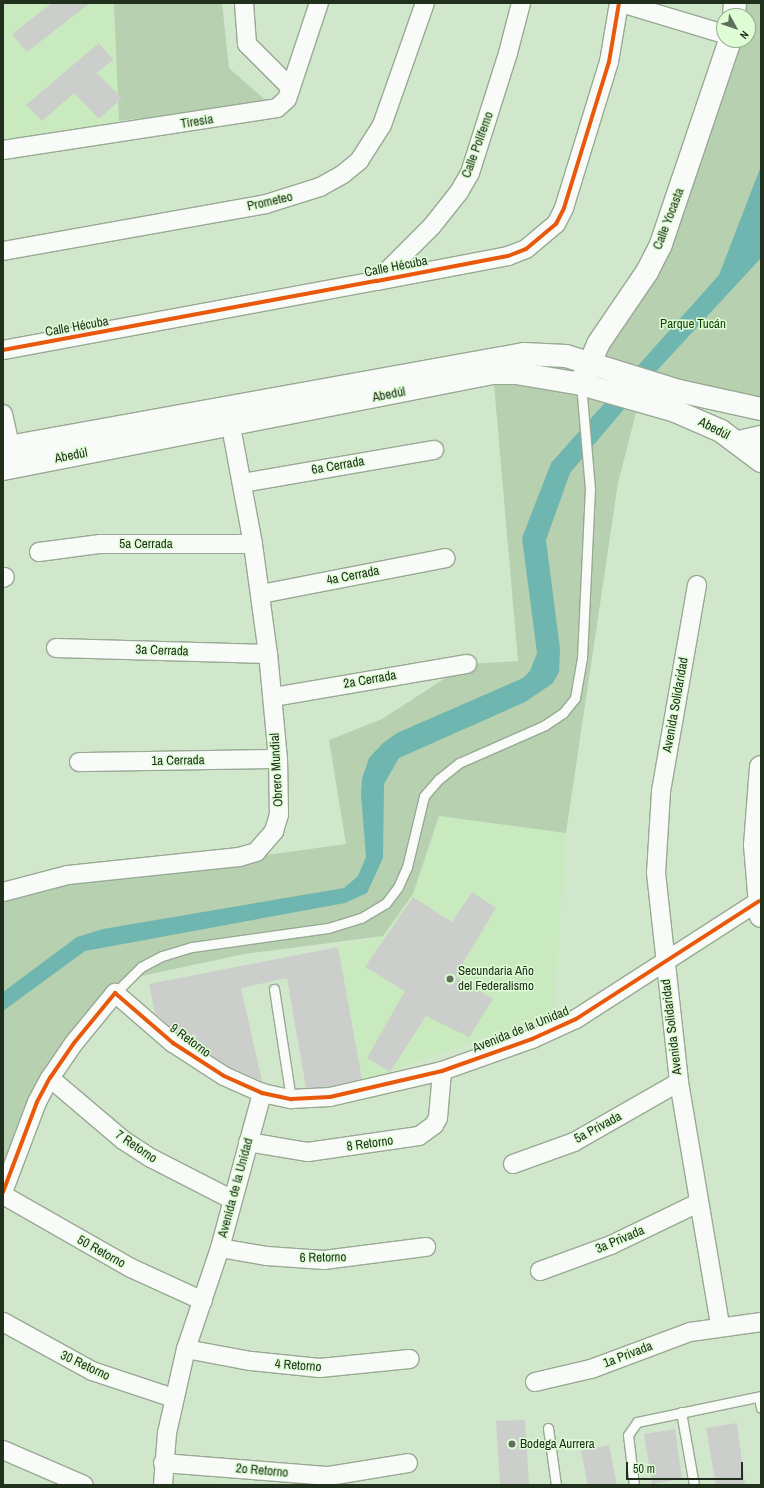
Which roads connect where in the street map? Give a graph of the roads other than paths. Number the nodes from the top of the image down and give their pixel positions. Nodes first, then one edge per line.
1 (244, 3) edge
2 (319, 3) edge
3 (425, 3) edge
4 (521, 3) edge
5 (620, 3) edge
6 (716, 32) edge
7 (727, 48) edge
8 (291, 88) junction
9 (3, 150) edge
10 (3, 251) edge
11 (376, 281) junction
12 (3, 350) edge
13 (589, 362) junction
14 (581, 384) junction
15 (761, 409) edge
16 (3, 414) edge
17 (231, 426) junction
18 (761, 437) edge
19 (739, 442) junction
20 (434, 450) dead end
21 (7, 458) edge
22 (761, 461) edge
23 (242, 483) junction
24 (253, 544) junction
25 (39, 552) dead end
26 (446, 558) dead end
27 (697, 585) dead end
28 (261, 594) junction
29 (56, 648) dead end
30 (268, 654) junction
31 (467, 664) dead end
32 (273, 697) junction
33 (278, 759) junction
34 (79, 762) dead end
35 (761, 767) edge
36 (3, 892) edge
37 (760, 908) edge
38 (665, 963) junction
39 (274, 989) dead end
40 (115, 993) junction
41 (442, 1071) junction
42 (50, 1078) junction
43 (679, 1082) junction
44 (262, 1093) junction
45 (292, 1099) junction
46 (248, 1142) junction
47 (513, 1164) dead end
48 (3, 1194) edge
49 (233, 1200) junction
50 (698, 1203) junction
51 (426, 1247) dead end
52 (220, 1248) junction
53 (540, 1271) dead end
54 (203, 1301) junction
55 (3, 1322) edge
56 (761, 1322) edge
57 (720, 1325) junction
58 (186, 1349) junction
59 (410, 1359) dead end
60 (535, 1382) dead end
61 (760, 1396) edge
62 (173, 1398) junction
63 (761, 1408) edge
64 (681, 1412) junction
65 (548, 1428) dead end
66 (3, 1450) edge
67 (163, 1463) junction
68 (408, 1464) dead end
69 (84, 1485) edge
70 (163, 1485) edge
71 (556, 1485) edge
72 (634, 1485) edge
73 (694, 1485) edge

1 - 8 street
2 - 8 street, Tiresia
3 - 10 street, Prometeo
4 - 11 street, Calle Polifemo
5 - 6 street
5 - 11 street, Calle Hécuba
7 - 13 street, Calle Yocasta
8 - 9 street, Tiresia
11 - 12 street, Calle Hécuba
13 - 14 street, Calle Yocasta
13 - 15 street, Abedúl
13 - 21 street, Abedúl
14 - 17 street, Abedúl
14 - 19 street, Abedúl
14 - 40 lane
16 - 21 street
17 - 21 street, Abedúl
17 - 23 street, Obrero Mundial
18 - 19 street
19 - 22 street, Abedúl
20 - 23 street, 6a Cerrada
23 - 24 street, Obrero Mundial
24 - 25 street, 5a Cerrada
24 - 28 street, Obrero Mundial
26 - 28 street, 4a Cerrada
27 - 38 street, Avenida Solidaridad
28 - 30 street, Obrero Mundial
29 - 30 street, 3a Cerrada
30 - 32 street, Obrero Mundial
31 - 32 street, 2a Cerrada
32 - 33 street, Obrero Mundial
33 - 34 street, 1a Cerrada
33 - 36 street, Obrero Mundial
35 - 37 street
37 - 38 street, Avenida de la Unidad
38 - 41 street, Avenida de la Unidad
38 - 43 street, Avenida Solidaridad
39 - 45 lane
40 - 42 street
40 - 44 street, 9 Retorno
41 - 45 street, Avenida de la Unidad
41 - 46 street, 8 Retorno
42 - 48 street
42 - 49 street, 7 Retorno
43 - 47 street, 5a Privada
43 - 50 street, Avenida Solidaridad
44 - 45 street, Avenida de la Unidad
44 - 46 street, Avenida de la Unidad
46 - 49 street, Avenida de la Unidad
48 - 54 street, 50 Retorno
49 - 52 street, Avenida de la Unidad
50 - 53 street, 3a Privada
50 - 57 street, Avenida Solidaridad
51 - 52 street, 6 Retorno
52 - 54 street, Avenida de la Unidad
54 - 58 street, Avenida de la Unidad
55 - 62 street, 30 Retorno
56 - 57 street, 1a Privada
57 - 60 street, 1a Privada
58 - 59 street, 4 Retorno
58 - 62 street, Avenida de la Unidad
61 - 63 lane
61 - 64 lane
62 - 67 street, Avenida de la Unidad
64 - 72 lane
64 - 73 lane
65 - 71 lane
66 - 69 street
67 - 68 street, 2o Retorno
67 - 70 street, Avenida de la Unidad

